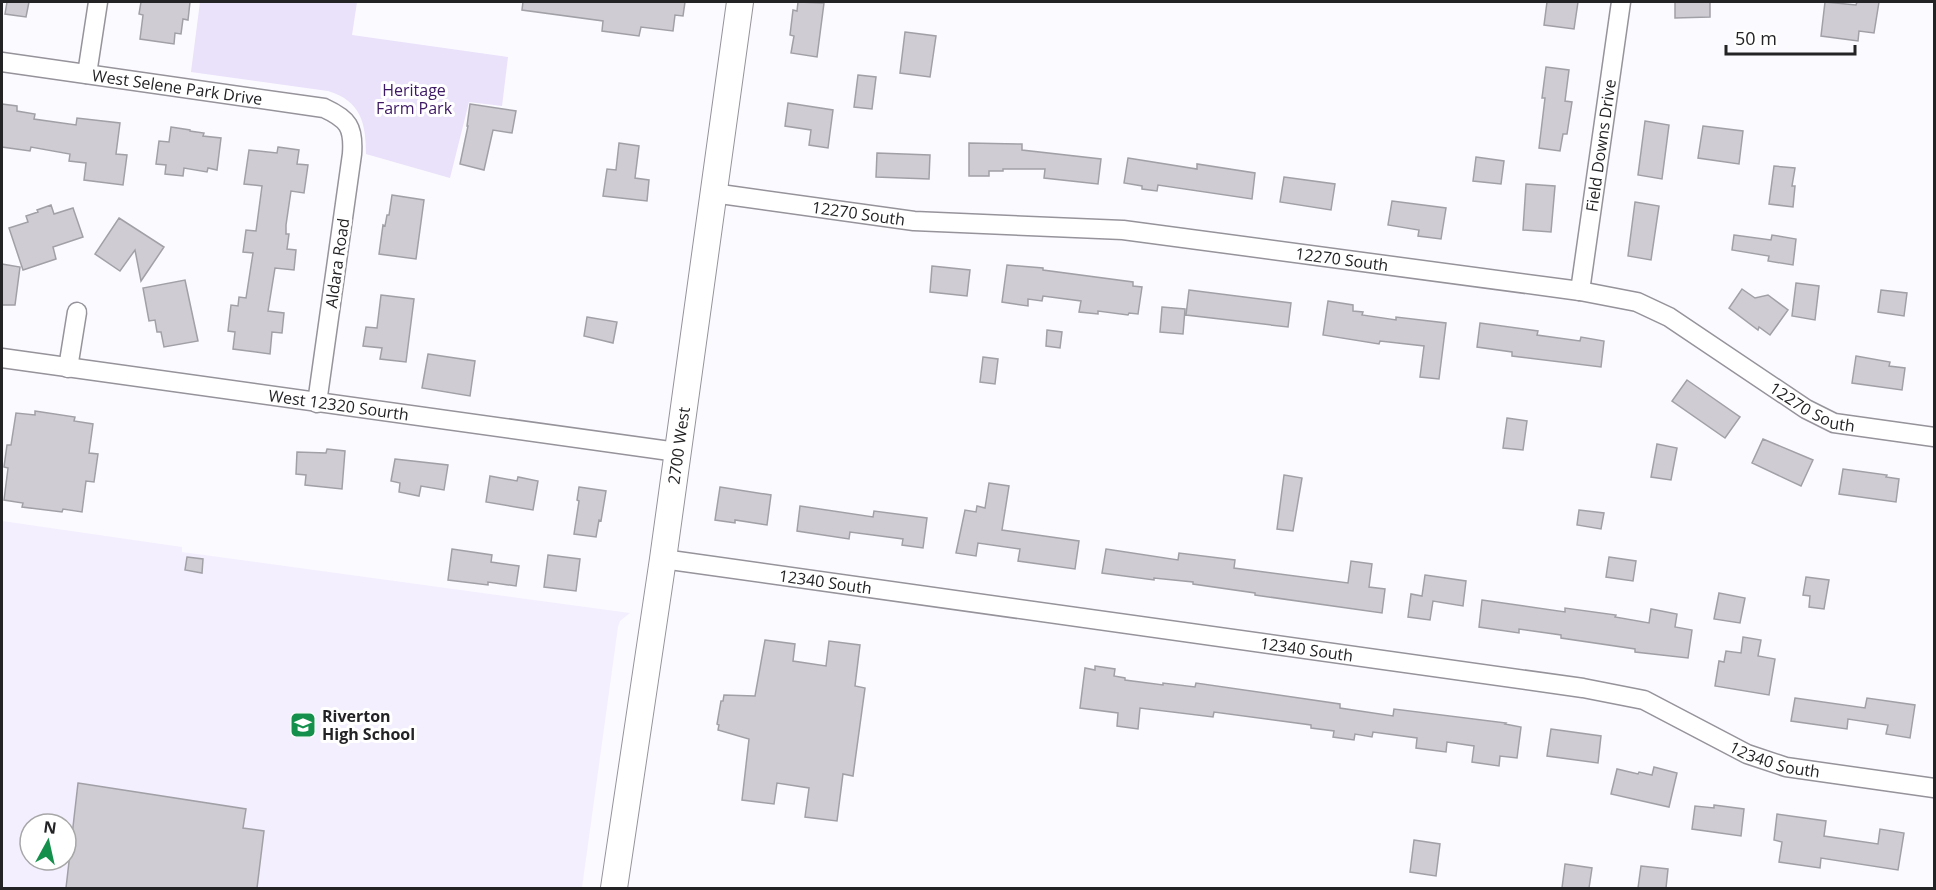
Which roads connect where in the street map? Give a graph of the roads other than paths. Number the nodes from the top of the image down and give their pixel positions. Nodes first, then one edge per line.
1 (98, 2) edge
2 (740, 2) edge
3 (1621, 2) edge
4 (2, 62) edge
5 (87, 74) junction
6 (348, 124) joint
7 (713, 193) junction
8 (1580, 291) junction
9 (77, 312) dead end
10 (2, 358) edge
11 (68, 368) junction
12 (317, 403) junction
13 (1935, 437) edge
14 (677, 452) junction
15 (663, 559) junction
16 (1935, 788) edge
17 (614, 888) edge

1 - 5 street
2 - 7 main road, 2700 West
3 - 8 street, Field Downs Drive
4 - 5 street, West Selene Park Drive
5 - 6 street, West Selene Park Drive
6 - 12 street, Aldara Road
7 - 8 street, 12270 South
7 - 14 main road, 2700 West
8 - 13 street, 12270 South
9 - 11 street
10 - 11 street, West 12320 Sourth
11 - 12 street, West 12320 Sourth
12 - 14 street, West 12320 Sourth
14 - 15 main road, 2700 West
15 - 16 street, 12340 South
15 - 17 main road, 2700 West

